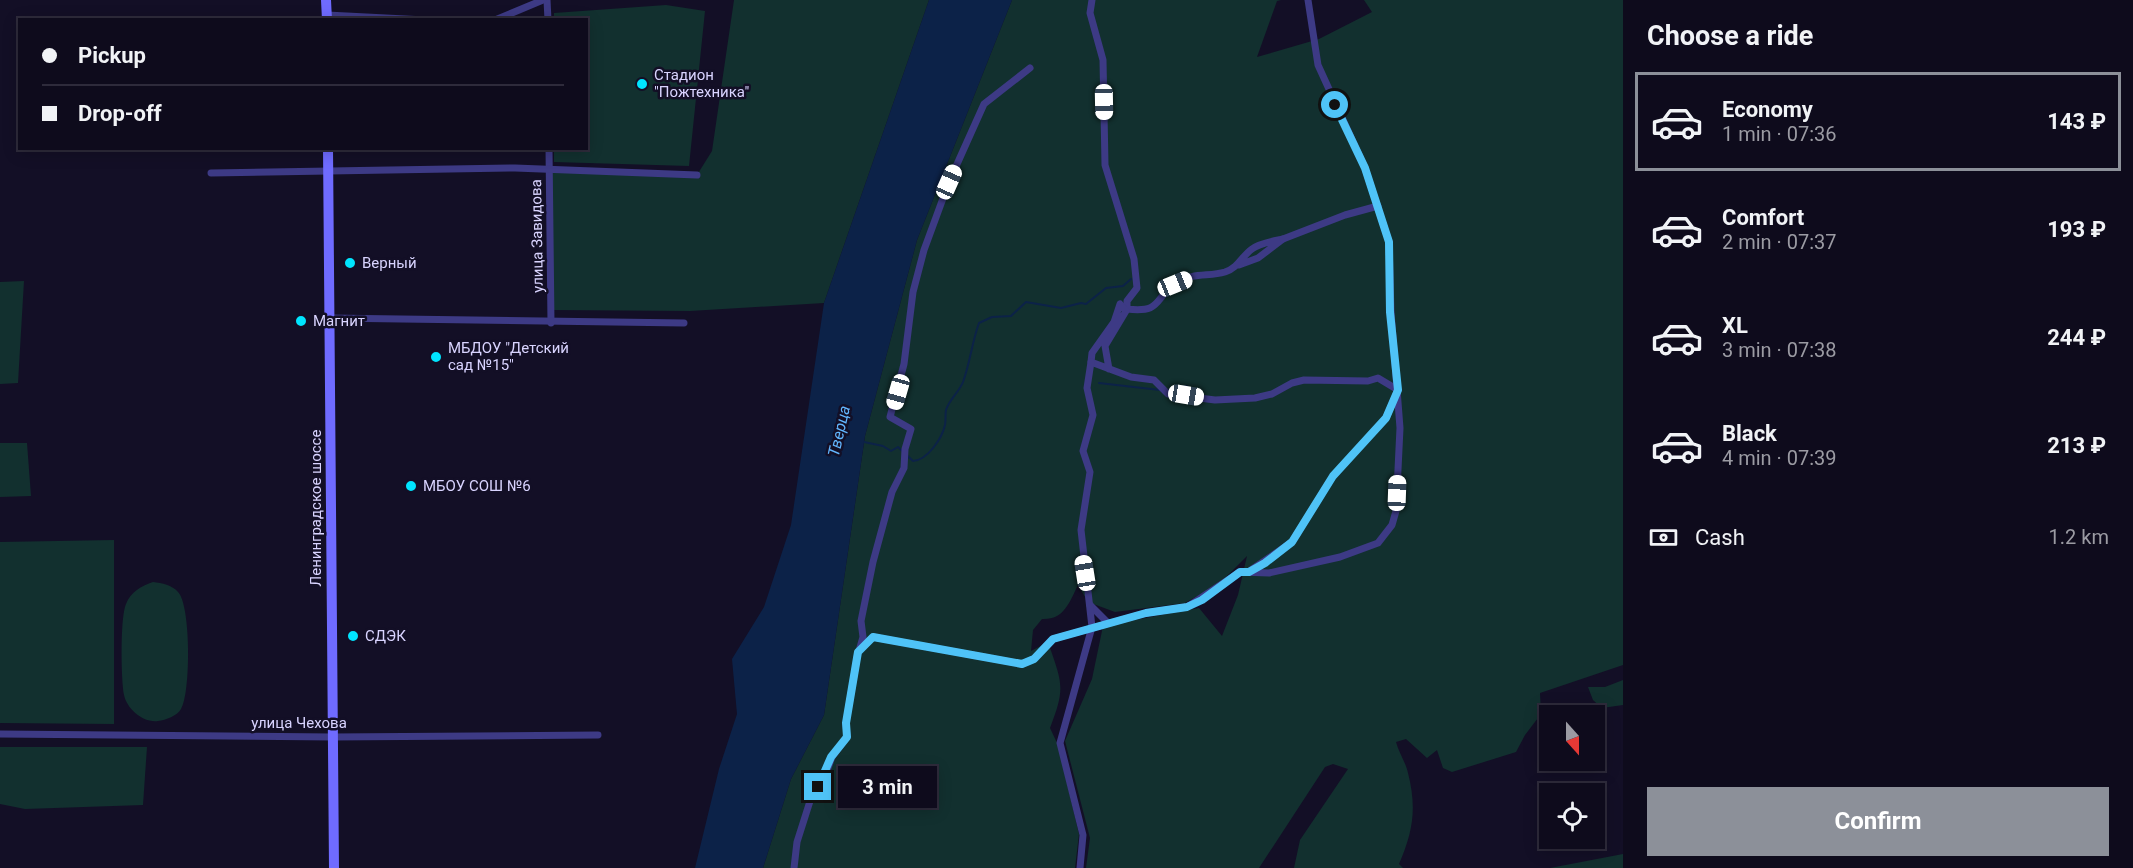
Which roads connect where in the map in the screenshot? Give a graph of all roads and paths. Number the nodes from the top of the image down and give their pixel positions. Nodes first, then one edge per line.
1 (326, 0) edge
2 (545, 0) edge
3 (1092, 0) edge
4 (1308, 0) edge
5 (327, 17) edge
6 (360, 18) edge
7 (500, 18) edge
8 (548, 18) edge
9 (1030, 68) dead end
10 (328, 150) edge
11 (549, 150) edge
12 (549, 169) junction
13 (328, 170) junction
14 (211, 173) dead end
15 (697, 175) dead end
16 (1378, 206) junction
17 (1283, 239) junction
18 (1239, 265) junction
19 (1127, 309) junction
20 (329, 318) junction
21 (551, 323) junction
22 (684, 323) dead end
23 (1091, 362) junction
24 (1109, 369) junction
25 (1398, 390) junction
26 (1249, 572) junction
27 (1090, 605) junction
28 (1107, 623) junction
29 (1092, 627) junction
30 (858, 652) junction
31 (0, 734) edge
32 (598, 735) dead end
33 (332, 737) junction
34 (333, 868) edge
35 (794, 868) edge
36 (1080, 868) edge

1 - 5 main road
2 - 7 street
2 - 8 street
3 - 19 street
4 - 16 street
5 - 6 street
9 - 30 street
10 - 13 main road, Ленинградское шоссе
11 - 12 street, улица Завидова
12 - 13 street
12 - 15 street
12 - 21 street, улица Завидова
13 - 14 street
13 - 20 main road, Ленинградское шоссе
16 - 17 street
16 - 25 street
17 - 18 street
17 - 18 street
18 - 19 street
19 - 23 street
19 - 24 street
20 - 21 street
20 - 33 main road, Ленинградское шоссе
21 - 22 street
23 - 24 street
23 - 27 street
24 - 25 street
25 - 26 street
25 - 26 street
26 - 28 street
27 - 28 street
27 - 29 street
28 - 29 street
29 - 30 street
29 - 36 street
30 - 35 street
31 - 33 street, улица Чехова
32 - 33 street, улица Чехова
33 - 34 main road, Ленинградское шоссе

